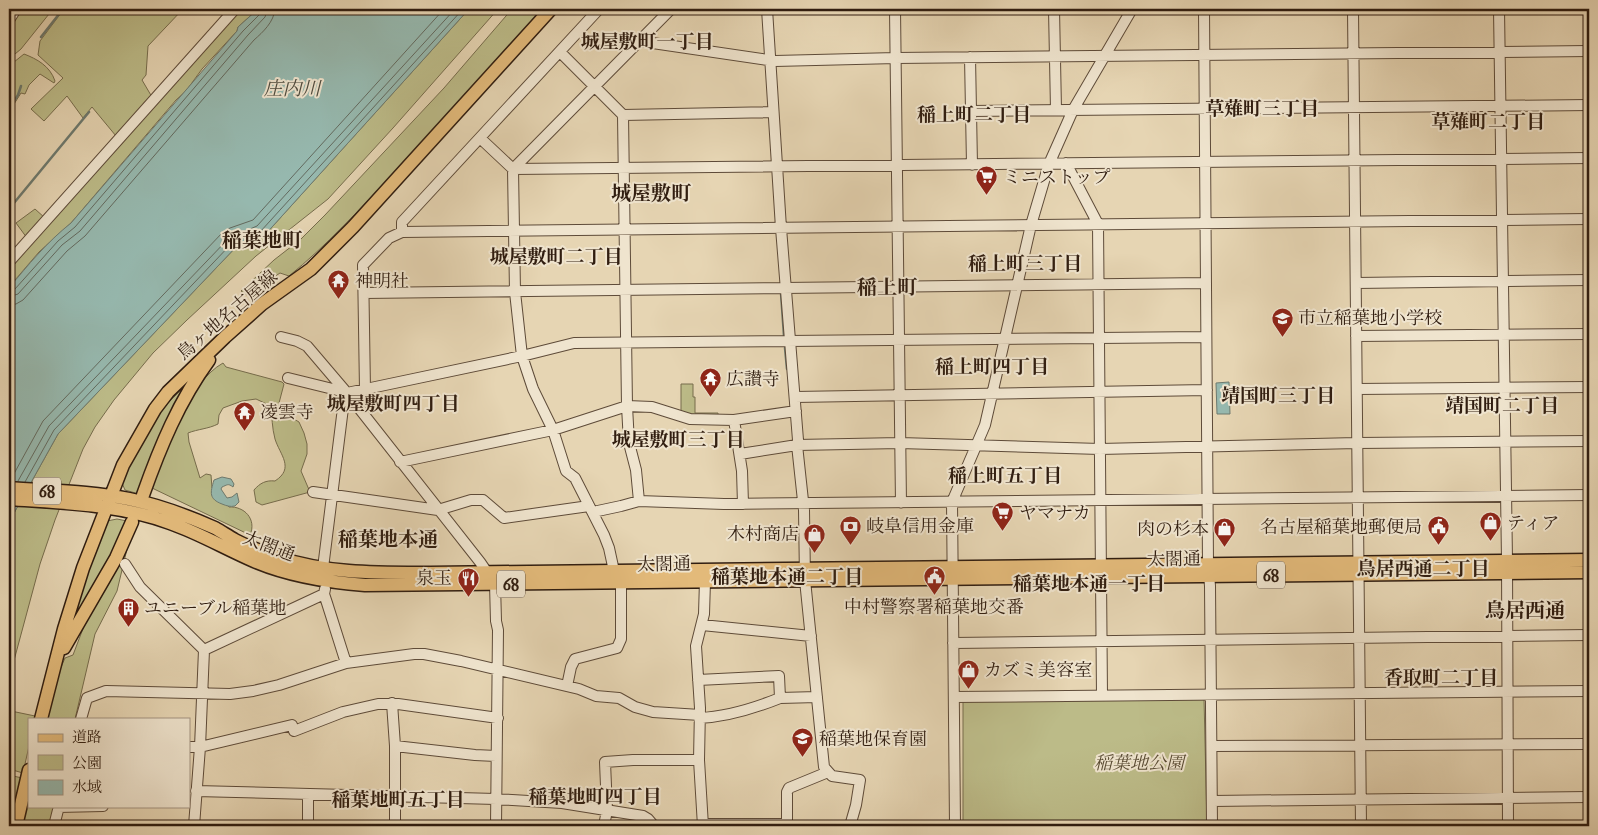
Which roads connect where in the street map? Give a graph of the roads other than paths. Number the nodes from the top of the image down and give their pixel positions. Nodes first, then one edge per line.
1 (16, 9) edge
2 (235, 9) edge
3 (551, 9) edge
4 (599, 9) edge
5 (671, 9) edge
6 (767, 9) edge
7 (896, 9) edge
8 (1054, 9) edge
9 (1132, 9) edge
10 (1204, 9) edge
11 (1352, 9) edge
12 (1499, 9) edge
13 (9, 20) edge
14 (639, 41) junction
15 (1589, 51) edge
16 (560, 52) junction
17 (1500, 52) junction
18 (1353, 54) junction
19 (1104, 56) junction
20 (1205, 56) junction
21 (970, 57) junction
22 (1054, 57) junction
23 (896, 58) junction
24 (770, 60) junction
25 (595, 86) junction
26 (1500, 105) junction
27 (1589, 105) edge
28 (1354, 108) junction
29 (1205, 109) junction
30 (1056, 110) junction
31 (1073, 110) junction
32 (971, 111) junction
33 (773, 112) junction
34 (623, 115) junction
35 (480, 138) junction
36 (1589, 158) edge
37 (1501, 159) junction
38 (1354, 160) junction
39 (1205, 162) junction
40 (1066, 163) junction
41 (1049, 164) junction
42 (972, 165) junction
43 (778, 166) junction
44 (897, 166) junction
45 (624, 167) junction
46 (513, 169) junction
47 (1589, 218) edge
48 (1502, 220) junction
49 (1355, 221) junction
50 (1206, 223) junction
51 (1098, 224) junction
52 (1031, 225) junction
53 (898, 226) junction
54 (781, 228) junction
55 (514, 230) junction
56 (625, 230) junction
57 (402, 232) junction
58 (9, 262) edge
59 (1589, 280) edge
60 (1503, 281) junction
61 (1356, 283) junction
62 (1206, 284) junction
63 (1098, 285) junction
64 (1017, 286) junction
65 (898, 287) junction
66 (786, 288) junction
67 (626, 291) junction
68 (515, 292) junction
69 (364, 293) junction
70 (1504, 334) junction
71 (1589, 334) edge
72 (1356, 336) junction
73 (225, 337) junction
74 (281, 337) dead end
75 (1206, 337) junction
76 (1099, 338) junction
77 (1005, 339) junction
78 (899, 340) junction
79 (790, 341) junction
80 (626, 343) junction
81 (522, 356) junction
82 (288, 378) dead end
83 (1504, 387) junction
84 (1589, 387) edge
85 (1356, 389) junction
86 (365, 390) junction
87 (1207, 390) junction
88 (1099, 392) junction
89 (346, 393) junction
90 (993, 394) junction
91 (900, 396) junction
92 (795, 397) junction
93 (627, 406) junction
94 (796, 411) junction
95 (734, 420) junction
96 (553, 430) junction
97 (1589, 441) edge
98 (1505, 442) junction
99 (900, 443) junction
100 (1357, 443) junction
101 (797, 445) junction
102 (976, 445) junction
103 (1207, 447) junction
104 (1100, 449) junction
105 (740, 454) junction
106 (400, 462) junction
107 (9, 488) edge
108 (313, 492) dead end
109 (143, 495) dead end
110 (1589, 495) edge
111 (332, 496) junction
112 (1506, 496) junction
113 (1357, 498) junction
114 (9, 499) edge
115 (84, 499) junction
116 (1208, 499) junction
117 (639, 501) junction
118 (1100, 501) junction
119 (109, 502) junction
120 (952, 502) junction
121 (803, 503) junction
122 (901, 503) junction
123 (743, 504) junction
124 (591, 509) junction
125 (438, 510) junction
126 (132, 522) dead end
127 (1589, 560) edge
128 (125, 564) dead end
129 (1507, 567) junction
130 (322, 568) junction
131 (1358, 568) junction
132 (1209, 570) junction
133 (614, 571) junction
134 (488, 572) junction
135 (1101, 572) junction
136 (1589, 572) edge
137 (953, 573) junction
138 (805, 574) junction
139 (705, 581) junction
140 (621, 582) junction
141 (495, 584) junction
142 (326, 588) junction
143 (702, 625) junction
144 (1589, 635) edge
145 (811, 636) junction
146 (1507, 636) junction
147 (1359, 638) junction
148 (1210, 640) junction
149 (1101, 641) junction
150 (953, 643) junction
151 (204, 650) junction
152 (346, 663) junction
153 (498, 670) junction
154 (698, 680) junction
155 (50, 681) junction
156 (567, 686) junction
157 (1507, 691) junction
158 (1589, 691) edge
159 (202, 693) junction
160 (1359, 693) junction
161 (1211, 694) junction
162 (1102, 695) junction
163 (818, 697) junction
164 (954, 697) junction
165 (780, 698) junction
166 (392, 703) junction
167 (699, 717) junction
168 (41, 718) edge
169 (80, 718) edge
170 (498, 718) junction
171 (1507, 744) junction
172 (1589, 744) edge
173 (395, 746) junction
174 (1212, 746) junction
175 (1360, 746) junction
176 (190, 747) edge
177 (200, 747) junction
178 (496, 756) junction
179 (699, 760) junction
180 (828, 772) junction
181 (28, 774) edge
182 (196, 791) junction
183 (308, 794) junction
184 (396, 797) junction
185 (1589, 797) edge
186 (1508, 798) junction
187 (496, 799) junction
188 (1360, 799) junction
189 (1212, 801) junction
190 (192, 804) edge
191 (59, 808) edge
192 (607, 810) junction
193 (703, 825) edge
194 (790, 825) edge
195 (16, 826) edge
196 (54, 826) edge
197 (194, 826) edge
198 (308, 826) edge
199 (395, 826) edge
200 (496, 826) edge
201 (604, 826) edge
202 (654, 826) edge
203 (850, 826) edge
204 (955, 826) edge
205 (1212, 826) edge
206 (1361, 826) edge
207 (1508, 826) edge

1 - 13 street
2 - 58 street
3 - 73 main road, 鳥ヶ地名古屋線
4 - 16 street
5 - 14 street
6 - 24 street
7 - 23 street
8 - 22 street
9 - 19 street
10 - 20 street
11 - 18 street
12 - 17 street
14 - 24 street
14 - 25 street
15 - 17 street
16 - 25 street
16 - 35 street
17 - 18 street
17 - 26 street
18 - 20 street
18 - 28 street
19 - 20 street
19 - 22 street
19 - 31 street
20 - 29 street
21 - 22 street
21 - 23 street
21 - 32 street
22 - 30 street
23 - 24 street
23 - 44 street
24 - 33 street
25 - 34 street
25 - 46 street
26 - 27 street
26 - 28 street
26 - 37 street
28 - 29 street
28 - 38 street
29 - 31 street
29 - 39 street
30 - 31 street
30 - 32 street
31 - 41 street
32 - 42 street
33 - 34 street
33 - 43 street
34 - 45 street
35 - 46 street
35 - 57 street
36 - 37 street
37 - 38 street
37 - 48 street
38 - 39 street
38 - 49 street
39 - 40 street
39 - 50 street
40 - 41 street
40 - 51 street
41 - 42 street
41 - 52 street
42 - 44 street
43 - 44 street
43 - 45 street
43 - 54 street
44 - 53 street
45 - 46 street
45 - 56 street
46 - 55 street
47 - 48 street
48 - 49 street
48 - 60 street
49 - 50 street
49 - 61 street
50 - 51 street
50 - 62 street
51 - 52 street
51 - 63 street
52 - 53 street
52 - 64 street
53 - 54 street
53 - 65 street
54 - 56 street
54 - 66 street
55 - 56 street
55 - 57 street
55 - 68 street
56 - 67 street
57 - 69 street
59 - 60 street
60 - 61 street
60 - 70 street
61 - 72 street
62 - 63 street
62 - 75 street
63 - 64 street
63 - 76 street
64 - 65 street
64 - 77 street
65 - 66 street
65 - 78 street
66 - 67 street
66 - 79 street
67 - 68 street
67 - 80 street
68 - 69 street
68 - 81 street
69 - 86 street
70 - 71 street
70 - 72 street
70 - 83 street
72 - 85 street
73 - 109 main road
73 - 119 main road, 鳥ヶ地名古屋線
74 - 89 street
75 - 76 street
75 - 87 street
76 - 77 street
76 - 88 street
77 - 78 street
77 - 90 street
78 - 79 street
78 - 91 street
79 - 80 street
79 - 92 street
80 - 81 street
80 - 93 street
81 - 86 street
81 - 96 street
82 - 89 street
83 - 84 street
83 - 85 street
83 - 98 street
85 - 100 street
86 - 89 street
87 - 88 street
87 - 103 street
88 - 90 street
88 - 104 street
89 - 106 street
89 - 111 street
90 - 91 street
90 - 102 street
91 - 92 street
91 - 99 street
92 - 94 street
93 - 95 street
93 - 96 street
93 - 117 street
94 - 95 street
94 - 101 street
95 - 105 street
96 - 106 street
96 - 124 street
97 - 98 street
98 - 100 street
98 - 112 street
99 - 101 street
99 - 102 street
99 - 122 street
100 - 103 street
100 - 113 street
101 - 105 street
101 - 121 street
102 - 104 street
102 - 120 street
103 - 104 street
103 - 116 street
104 - 118 street
105 - 123 street
106 - 125 street
107 - 115 main road, 68
108 - 111 street
110 - 112 street
111 - 125 street
111 - 130 street
112 - 113 street
112 - 129 street
113 - 116 street
113 - 131 street
114 - 115 main road, 68
115 - 119 main road, 太閤通 / 68
116 - 118 street
116 - 132 street
117 - 123 street
117 - 124 street
118 - 120 street
118 - 135 street
119 - 130 main road, 太閤通 / 68
119 - 142 main road, 太閤通 / 68
119 - 155 main road, 鳥ヶ地名古屋線
120 - 122 street
120 - 137 street
121 - 122 street
121 - 123 street
121 - 138 street
124 - 125 street
124 - 133 street
125 - 134 street
126 - 155 main road
127 - 129 main road, 太閤通 / 68
128 - 151 street
129 - 131 main road, 太閤通 / 68
129 - 136 main road, 太閤通 / 68
129 - 146 street
130 - 134 main road, 太閤通 / 68
131 - 132 main road, 太閤通 / 68
131 - 147 street
132 - 135 main road, 太閤通 / 68
132 - 148 street
133 - 134 main road, 太閤通 / 68
133 - 138 main road, 太閤通 / 68
134 - 141 street
135 - 137 main road, 太閤通 / 68
135 - 149 street
137 - 138 main road, 太閤通 / 68
137 - 150 street
138 - 139 main road, 太閤通 / 68
138 - 145 street
139 - 140 main road, 太閤通 / 68
139 - 143 street
140 - 141 main road, 太閤通 / 68
140 - 156 street
141 - 142 main road, 太閤通 / 68
141 - 153 street
142 - 151 street
142 - 152 street
143 - 145 street
143 - 154 street
144 - 146 street
145 - 163 street
146 - 147 street
146 - 157 street
147 - 148 street
147 - 160 street
148 - 149 street
148 - 161 street
149 - 150 street
149 - 162 street
150 - 164 street
151 - 159 street
152 - 153 street
152 - 159 street
153 - 156 street
153 - 170 street
154 - 165 street
154 - 167 street
155 - 168 main road, 鳥ヶ地名古屋線
156 - 167 street
157 - 158 street
157 - 160 street
157 - 171 street
159 - 169 street
159 - 177 street
160 - 161 street
160 - 175 street
161 - 162 street
161 - 174 street
162 - 164 street
163 - 165 street
163 - 180 street
164 - 204 street
165 - 167 street
166 - 170 street
166 - 173 street
166 - 177 street
167 - 179 street
170 - 178 street
171 - 172 street
171 - 175 street
171 - 186 street
173 - 178 street
173 - 184 street
174 - 175 street
174 - 189 street
175 - 188 street
176 - 177 street
177 - 182 street
178 - 187 street
179 - 192 street
179 - 193 street
180 - 194 street
180 - 203 street
181 - 195 main road
182 - 183 street
182 - 190 street
183 - 184 street
183 - 198 street
184 - 187 street
184 - 199 street
185 - 186 street
186 - 188 street
186 - 207 street
187 - 192 street
187 - 200 street
188 - 189 street
188 - 206 street
189 - 205 street
190 - 197 street
191 - 196 street
192 - 201 street
192 - 202 street
193 - 194 street

